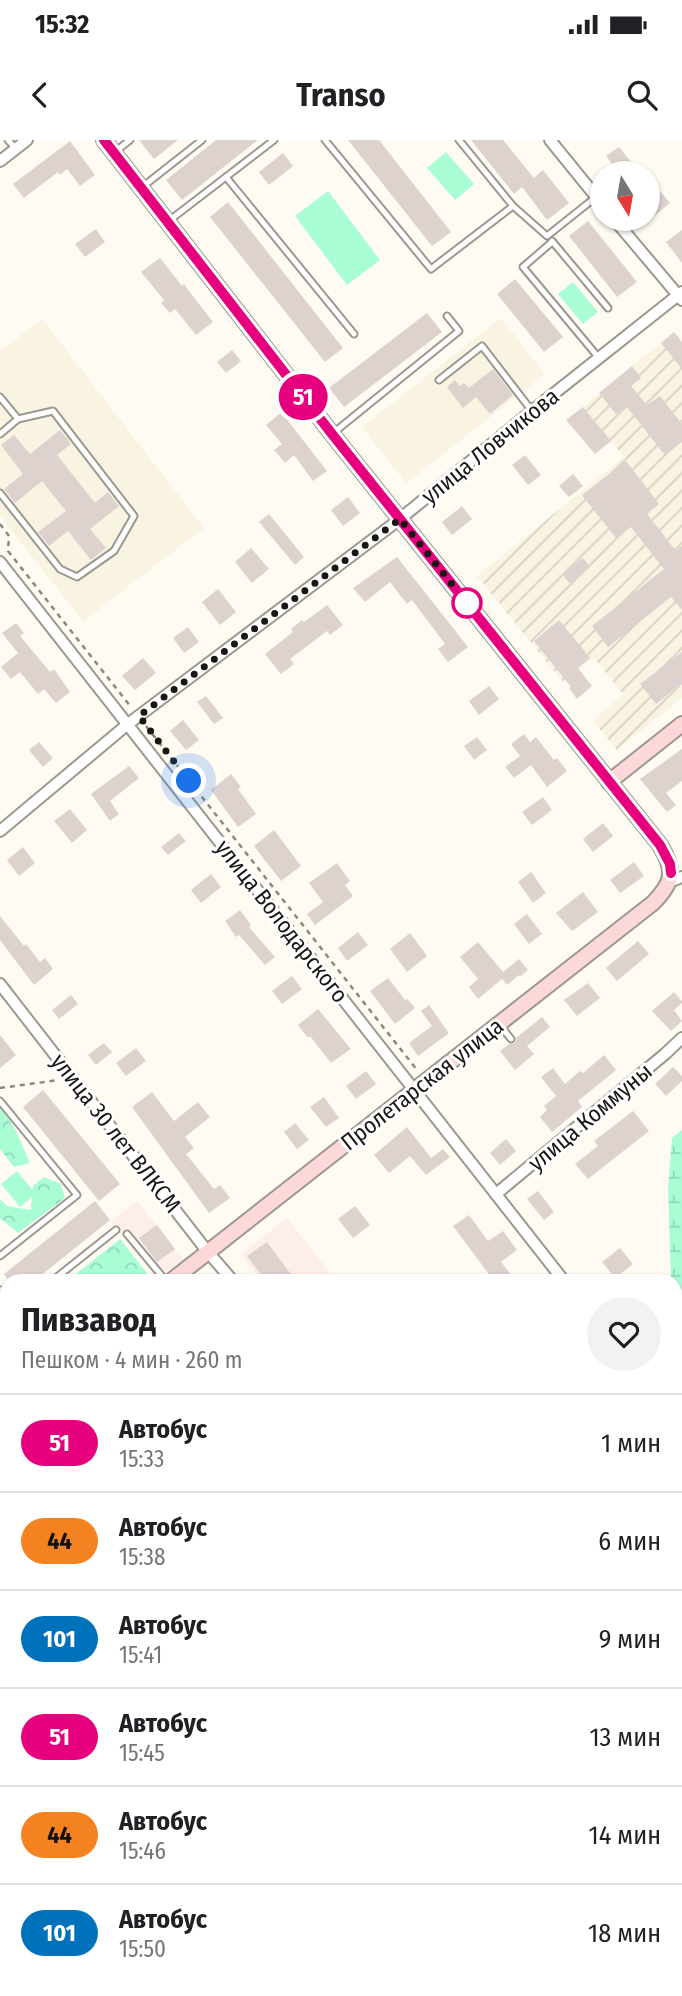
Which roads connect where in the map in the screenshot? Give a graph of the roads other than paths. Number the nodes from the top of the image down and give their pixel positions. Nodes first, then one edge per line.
1 (27, 140) edge
2 (104, 140) edge
3 (130, 140) edge
4 (202, 140) edge
5 (274, 140) edge
6 (326, 140) edge
7 (459, 140) edge
8 (550, 140) edge
9 (12, 145) edge
10 (114, 153) junction
11 (0, 162) edge
12 (226, 177) junction
13 (141, 188) junction
14 (590, 190) edge
15 (513, 206) junction
16 (590, 207) edge
17 (167, 222) junction
18 (624, 231) edge
19 (547, 236) junction
20 (552, 242) junction
21 (681, 296) edge
22 (608, 308) dead end
23 (447, 316) dead end
24 (354, 334) dead end
25 (599, 358) junction
26 (439, 380) dead end
27 (0, 397) edge
28 (532, 411) junction
29 (18, 419) junction
30 (0, 434) edge
31 (332, 434) junction
32 (0, 494) edge
33 (400, 519) junction
34 (0, 562) edge
35 (128, 724) junction
36 (682, 724) edge
37 (609, 782) junction
38 (0, 831) edge
39 (674, 877) edge
40 (0, 984) edge
41 (499, 1024) junction
42 (682, 1038) edge
43 (511, 1039) dead end
44 (420, 1086) junction
45 (0, 1101) edge
46 (496, 1194) junction
47 (116, 1230) dead end
48 (127, 1234) dead end
49 (207, 1251) junction
50 (0, 1256) edge
51 (61, 1274) edge
52 (162, 1274) edge
53 (177, 1274) edge
54 (227, 1274) edge
55 (559, 1274) edge

1 - 9 street
2 - 10 street
3 - 10 lane
4 - 13 lane
5 - 12 lane
6 - 15 lane
7 - 15 lane
8 - 14 street
9 - 11 street
10 - 13 street
12 - 17 lane
12 - 24 lane
13 - 17 street
15 - 19 lane
16 - 19 lane
17 - 31 street
18 - 21 street
19 - 20 lane
20 - 22 lane
20 - 25 lane
21 - 25 street, улица Ловчикова
23 - 31 lane
25 - 28 street, улица Ловчикова
26 - 28 lane
27 - 29 lane
28 - 33 street, улица Ловчикова
29 - 30 lane
29 - 32 lane
31 - 33 street
33 - 35 street, улица Ловчикова
33 - 37 street
34 - 35 street, улица Володарского
35 - 38 street, улица Ловчикова
35 - 44 street, улица Володарского
36 - 37 street
37 - 39 street
39 - 41 street, Пролетарская улица
40 - 49 street, улица 30 лет ВЛКСМ
41 - 43 lane
41 - 44 street, Пролетарская улица
42 - 46 street, улица Коммуны
44 - 46 street, улица Володарского
44 - 49 street, Пролетарская улица
45 - 50 lane
46 - 55 street, улица Володарского
47 - 51 lane
48 - 52 lane
49 - 53 street, Пролетарская улица
49 - 54 street, улица 30 лет ВЛКСМ

